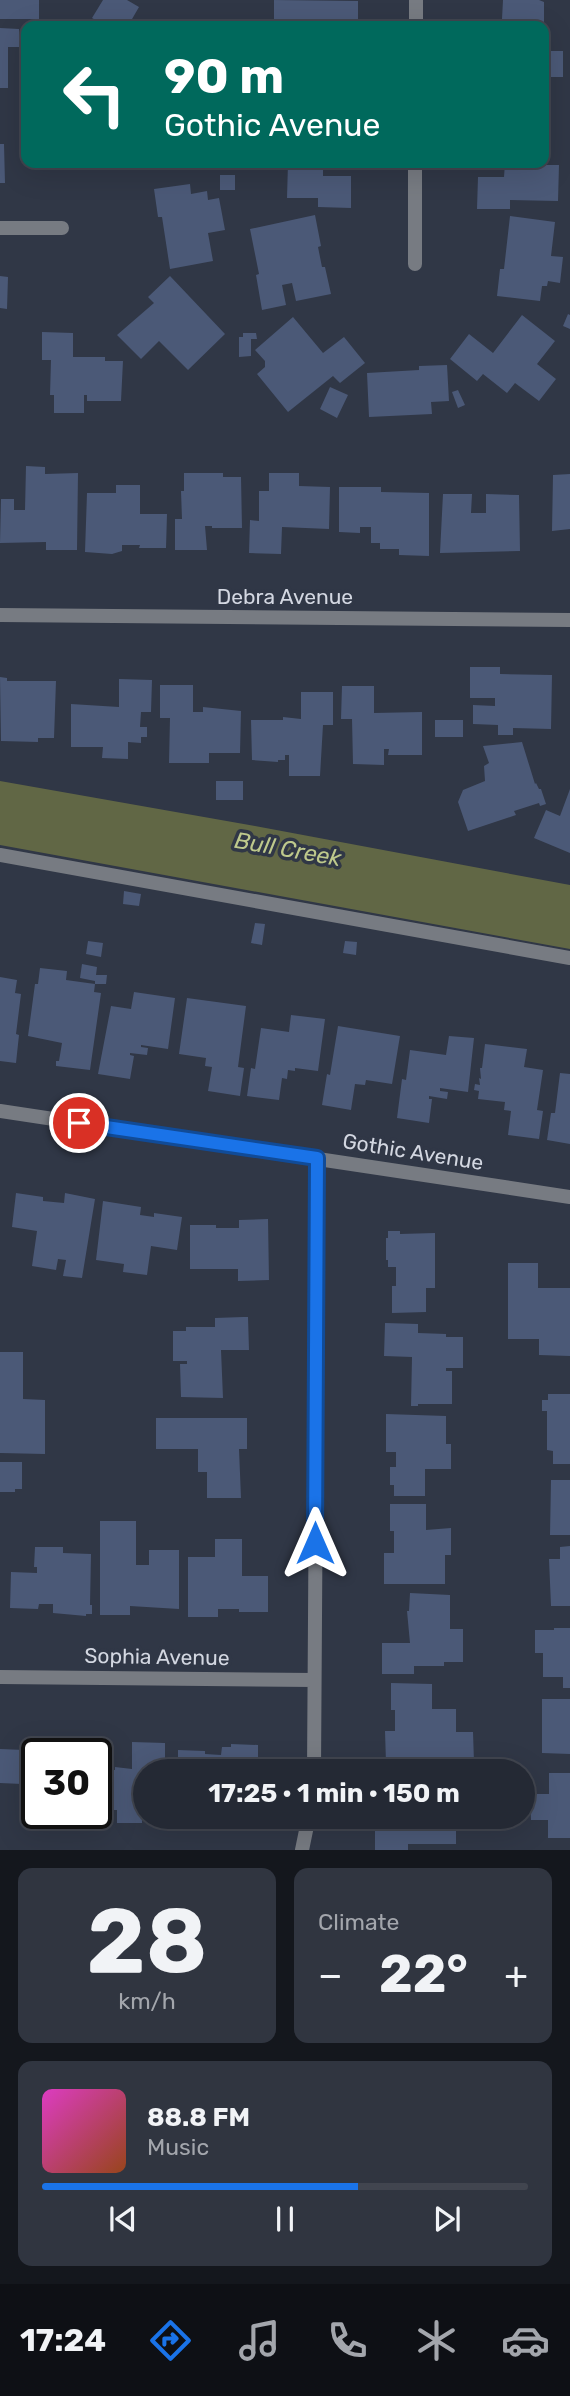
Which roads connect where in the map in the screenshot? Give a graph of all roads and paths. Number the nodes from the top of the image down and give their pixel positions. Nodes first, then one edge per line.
1 (416, 0) edge
2 (416, 21) edge
3 (415, 168) edge
4 (0, 228) edge
5 (62, 228) dead end
6 (415, 264) dead end
7 (0, 615) edge
8 (570, 620) edge
9 (0, 855) edge
10 (570, 958) edge
11 (0, 1111) edge
12 (317, 1158) junction
13 (570, 1197) edge
14 (0, 1676) edge
15 (314, 1680) junction
16 (314, 1759) edge
17 (306, 1829) edge
18 (302, 1850) edge

1 - 2 street
3 - 6 street
4 - 5 street
7 - 8 street, Debra Avenue
9 - 10 street
11 - 12 street, Gothic Avenue
12 - 13 street, Gothic Avenue
12 - 15 street
14 - 15 street, Sophia Avenue
15 - 16 street
17 - 18 street

